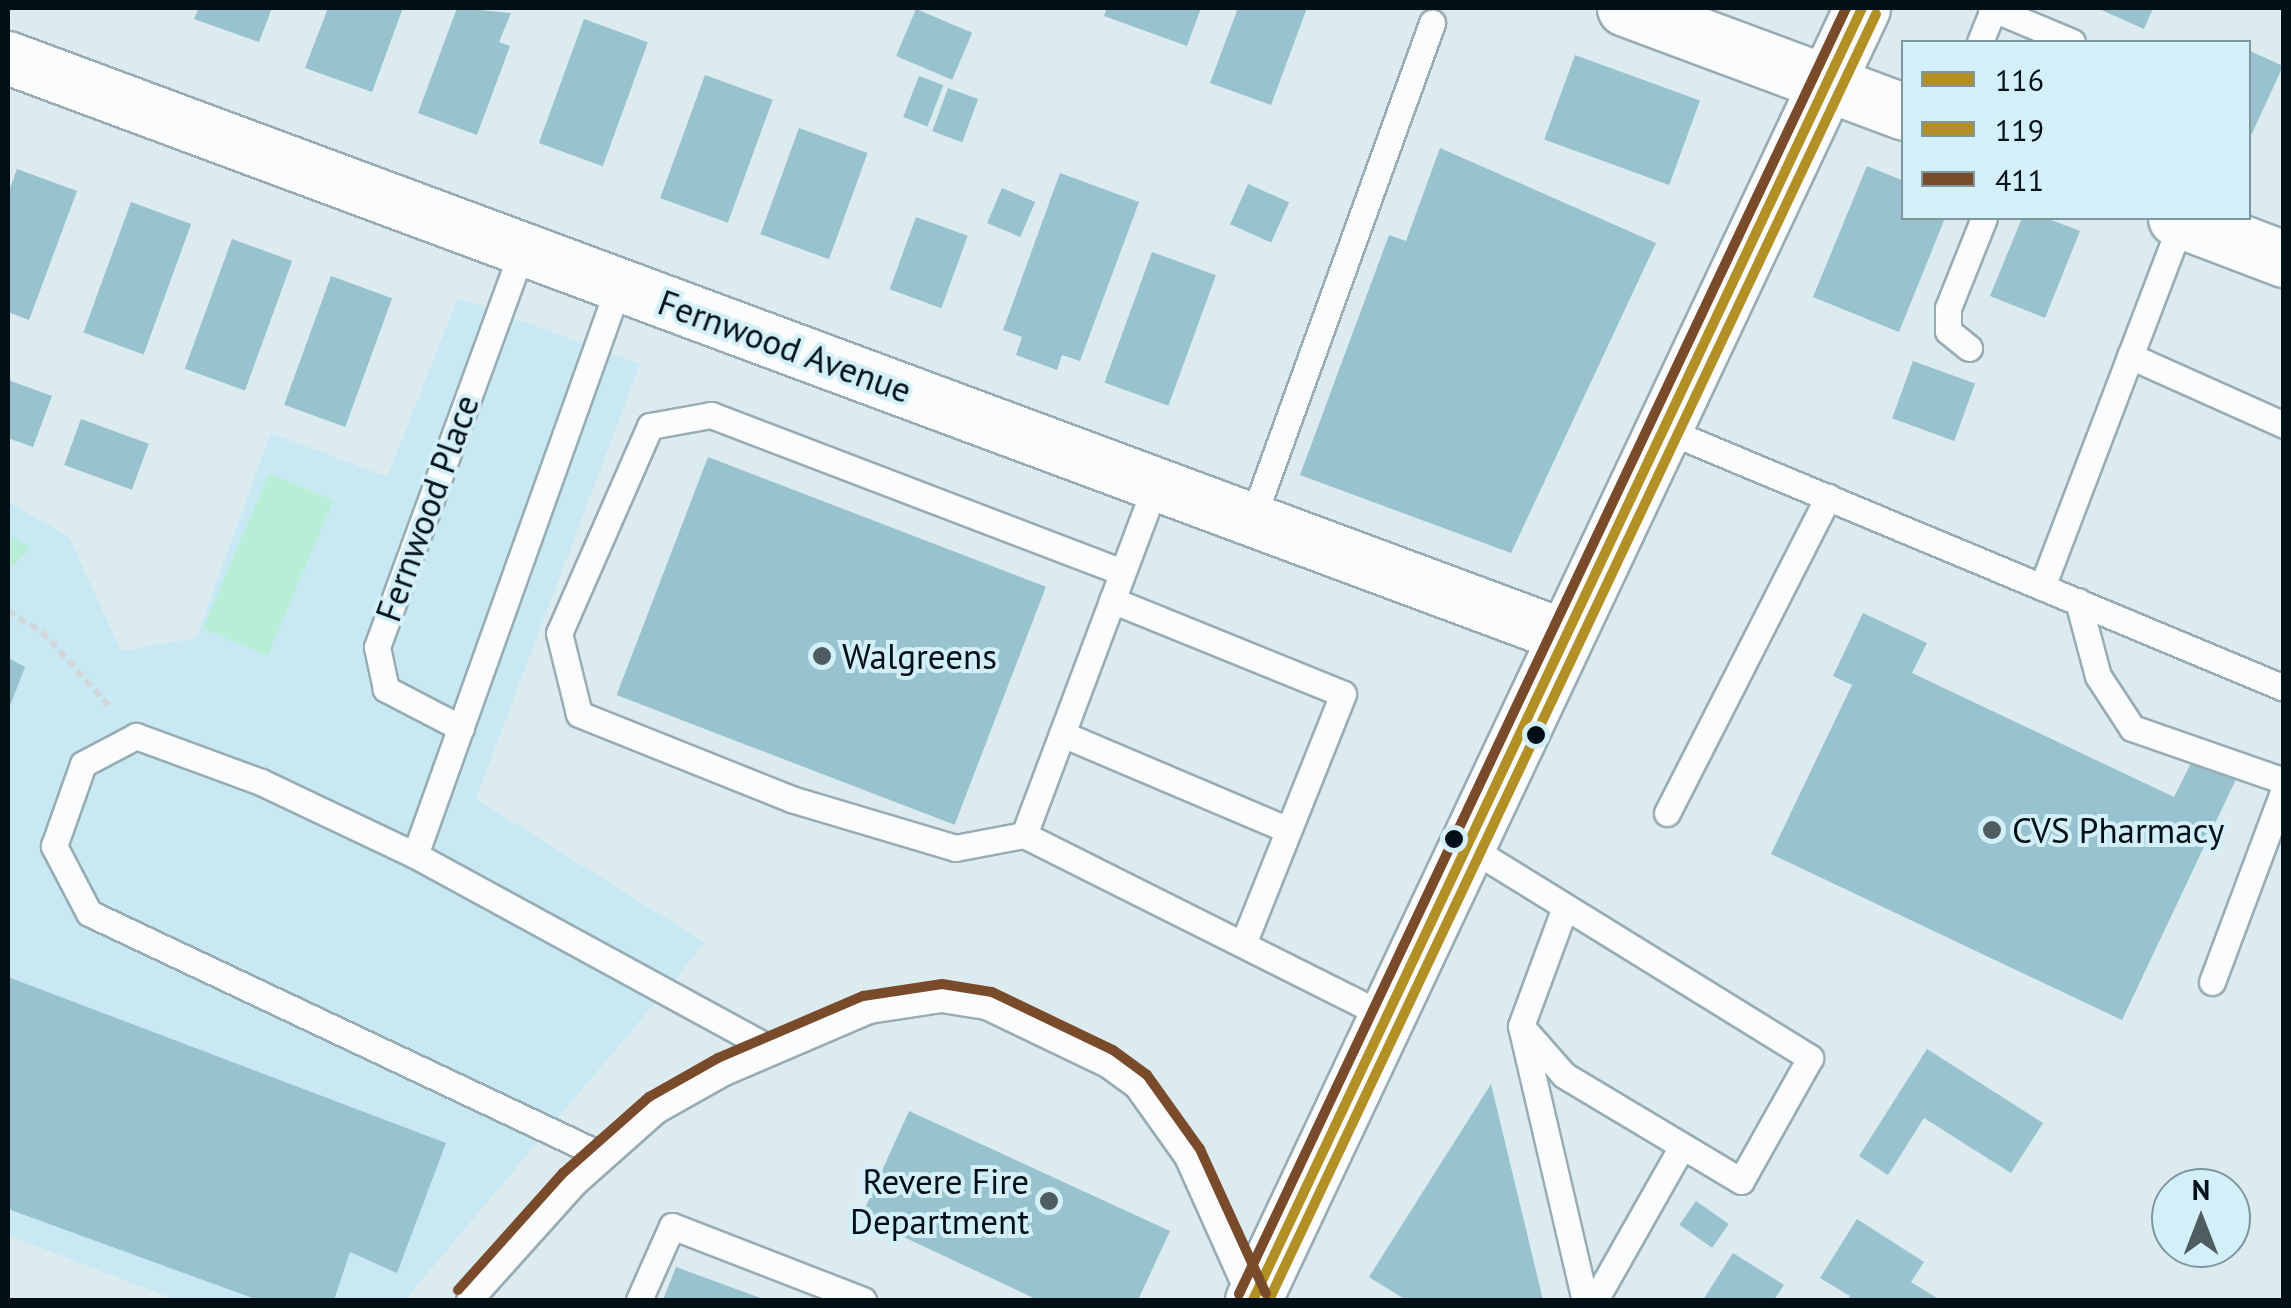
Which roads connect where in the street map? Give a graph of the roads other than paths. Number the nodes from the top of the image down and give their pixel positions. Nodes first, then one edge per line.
1 (1625, 8) edge
2 (1862, 8) edge
3 (1992, 8) edge
4 (2041, 17) edge
5 (1432, 23) dead end
6 (1981, 40) edge
7 (2070, 40) edge
8 (8, 58) edge
9 (1828, 82) junction
10 (1901, 111) edge
11 (1983, 220) edge
12 (2179, 220) edge
13 (2182, 220) edge
14 (523, 249) junction
15 (2284, 259) edge
16 (618, 284) junction
17 (1969, 348) dead end
18 (2130, 356) junction
19 (2284, 425) edge
20 (1662, 428) junction
21 (1156, 484) junction
22 (1828, 496) junction
23 (1252, 520) junction
24 (1122, 572) junction
25 (2042, 587) junction
26 (1112, 600) junction
27 (2078, 601) junction
28 (1562, 635) junction
29 (2284, 688) edge
30 (461, 728) junction
31 (1062, 734) junction
32 (2284, 780) edge
33 (2284, 789) edge
34 (1668, 812) dead end
35 (1286, 830) junction
36 (1024, 835) junction
37 (1464, 844) junction
38 (415, 855) junction
39 (1566, 906) junction
40 (1242, 944) junction
41 (2212, 982) dead end
42 (1384, 1015) junction
43 (1522, 1026) junction
44 (772, 1050) junction
45 (1680, 1148) junction
46 (601, 1155) junction
47 (469, 1300) edge
48 (639, 1300) edge
49 (862, 1300) edge
50 (1252, 1300) edge
51 (1585, 1300) edge
52 (1595, 1300) edge

1 - 9 main road
2 - 9 main road
3 - 4 lane
3 - 6 lane
4 - 7 lane
5 - 23 lane
8 - 14 street, Fernwood Avenue
9 - 10 main road
9 - 20 main road
11 - 17 lane
12 - 18 lane
13 - 15 main road
14 - 16 street, Fernwood Avenue
14 - 30 lane, Fernwood Place
16 - 21 street, Fernwood Avenue
16 - 30 lane
18 - 19 lane
18 - 25 lane
20 - 22 lane
20 - 28 main road
21 - 23 street, Fernwood Avenue
21 - 24 lane
22 - 25 lane
22 - 34 lane
23 - 28 street, Fernwood Avenue
24 - 26 lane
24 - 36 lane
25 - 27 lane
26 - 31 lane
26 - 35 lane
27 - 29 lane
27 - 32 lane
28 - 37 main road
30 - 38 lane
31 - 35 lane
31 - 36 lane
33 - 41 lane
35 - 40 lane
36 - 40 lane
37 - 39 lane
37 - 42 main road
38 - 44 lane
38 - 46 lane
39 - 43 lane
39 - 45 lane
40 - 42 lane
42 - 50 main road
43 - 45 lane
43 - 51 lane
44 - 46 lane
44 - 50 lane
45 - 52 lane
46 - 47 lane
48 - 49 lane

